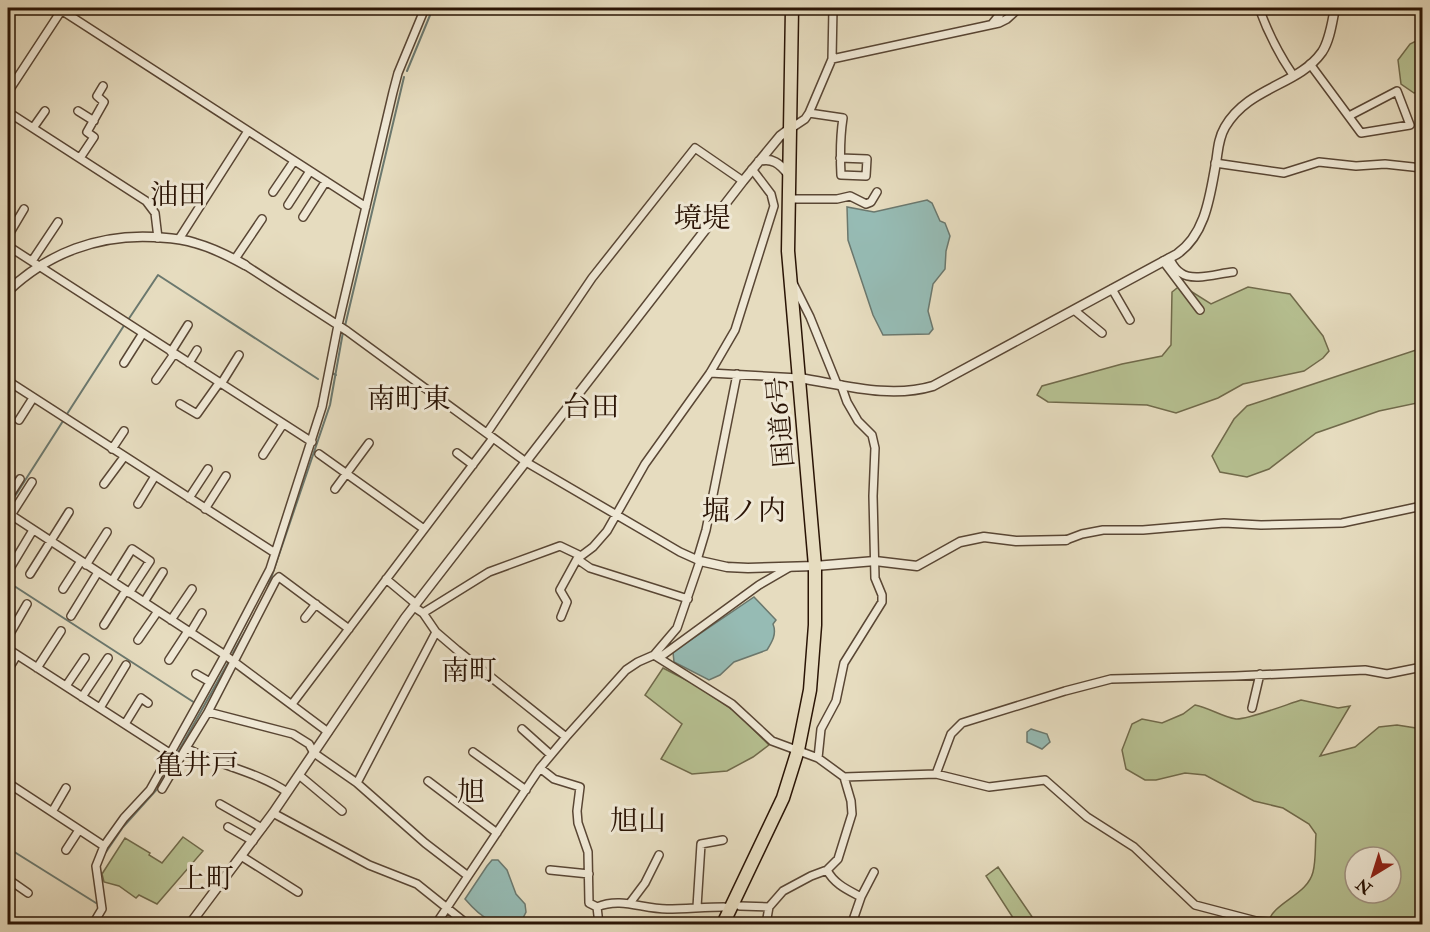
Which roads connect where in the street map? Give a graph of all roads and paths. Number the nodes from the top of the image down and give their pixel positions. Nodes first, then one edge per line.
1 (425, 8) edge
2 (792, 8) edge
3 (833, 8) edge
4 (1005, 8) edge
5 (1019, 8) edge
6 (1259, 8) edge
7 (1335, 8) edge
8 (62, 9) edge
9 (992, 24) junction
10 (832, 59) junction
11 (1310, 64) junction
12 (1293, 75) junction
13 (104, 86) dead end
14 (8, 92) edge
15 (45, 111) dead end
16 (78, 111) dead end
17 (8, 112) edge
18 (809, 113) junction
19 (1348, 116) junction
20 (94, 122) junction
21 (33, 128) junction
22 (788, 130) junction
23 (248, 131) junction
24 (80, 158) junction
25 (840, 158) junction
26 (294, 161) junction
27 (759, 161) junction
28 (1215, 163) junction
29 (1422, 168) edge
30 (752, 169) junction
31 (310, 171) junction
32 (788, 174) junction
33 (743, 181) junction
34 (326, 182) junction
35 (273, 192) dead end
36 (877, 192) dead end
37 (788, 199) junction
38 (288, 205) dead end
39 (366, 207) junction
40 (24, 209) dead end
41 (303, 217) dead end
42 (262, 219) dead end
43 (58, 222) dead end
44 (8, 236) edge
45 (158, 238) junction
46 (179, 239) junction
47 (8, 246) edge
48 (235, 259) junction
49 (1166, 260) junction
50 (36, 264) junction
51 (245, 265) joint
52 (1233, 272) dead end
53 (790, 277) junction
54 (1112, 289) junction
55 (8, 291) edge
56 (1074, 310) junction
57 (1200, 310) dead end
58 (1130, 320) dead end
59 (188, 325) dead end
60 (338, 325) junction
61 (143, 333) junction
62 (1102, 333) dead end
63 (197, 350) dead end
64 (173, 353) junction
65 (239, 355) dead end
66 (124, 363) dead end
67 (189, 363) junction
68 (710, 373) junction
69 (737, 374) junction
70 (800, 378) junction
71 (156, 380) dead end
72 (8, 381) edge
73 (220, 383) junction
74 (839, 384) junction
75 (33, 398) junction
76 (180, 404) dead end
77 (19, 420) dead end
78 (283, 424) junction
79 (124, 431) dead end
80 (490, 436) junction
81 (312, 442) junction
82 (369, 443) dead end
83 (112, 449) junction
84 (457, 453) dead end
85 (263, 454) dead end
86 (319, 454) dead end
87 (124, 457) junction
88 (526, 462) junction
89 (472, 465) junction
90 (208, 469) dead end
91 (347, 474) junction
92 (155, 476) junction
93 (226, 476) dead end
94 (20, 478) dead end
95 (32, 482) dead end
96 (104, 484) dead end
97 (335, 489) dead end
98 (8, 498) edge
99 (189, 498) junction
100 (138, 504) dead end
101 (1422, 506) edge
102 (205, 509) junction
103 (69, 512) dead end
104 (9, 514) edge
105 (617, 514) junction
106 (424, 529) junction
107 (33, 530) junction
108 (107, 532) dead end
109 (1066, 540) joint
110 (50, 541) junction
111 (275, 553) junction
112 (579, 558) junction
113 (699, 561) junction
114 (875, 561) junction
115 (83, 563) junction
116 (791, 566) junction
117 (815, 566) junction
118 (9, 570) edge
119 (163, 572) dead end
120 (98, 573) junction
121 (30, 574) dead end
122 (386, 579) junction
123 (112, 581) junction
124 (63, 589) dead end
125 (192, 589) dead end
126 (127, 592) junction
127 (688, 599) junction
128 (144, 602) junction
129 (27, 604) dead end
130 (316, 604) junction
131 (415, 605) junction
132 (158, 611) junction
133 (202, 613) dead end
134 (423, 613) junction
135 (71, 616) dead end
136 (561, 617) dead end
137 (305, 618) dead end
138 (171, 620) junction
139 (104, 625) dead end
140 (349, 628) junction
141 (61, 631) dead end
142 (189, 632) junction
143 (436, 632) junction
144 (8, 637) edge
145 (138, 640) dead end
146 (8, 649) edge
147 (17, 655) junction
148 (225, 655) junction
149 (654, 655) junction
150 (85, 658) dead end
151 (108, 658) dead end
152 (169, 660) dead end
153 (233, 661) junction
154 (126, 665) dead end
155 (1422, 667) edge
156 (37, 668) junction
157 (8, 670) edge
158 (196, 674) dead end
159 (1260, 674) junction
160 (210, 682) junction
161 (66, 686) junction
162 (82, 697) junction
163 (148, 703) dead end
164 (292, 704) junction
165 (100, 708) junction
166 (1252, 708) dead end
167 (208, 712) junction
168 (125, 724) junction
169 (522, 729) dead end
170 (328, 732) junction
171 (566, 737) junction
172 (186, 748) junction
173 (798, 750) junction
174 (473, 752) dead end
175 (314, 753) junction
176 (171, 754) junction
177 (551, 755) junction
178 (818, 758) junction
179 (540, 768) junction
180 (936, 774) junction
181 (299, 775) junction
182 (844, 777) junction
183 (428, 781) dead end
184 (8, 783) edge
185 (357, 783) junction
186 (66, 788) dead end
187 (162, 789) dead end
188 (526, 790) junction
189 (288, 792) junction
190 (220, 804) dead end
191 (342, 811) dead end
192 (52, 812) junction
193 (273, 813) junction
194 (228, 827) dead end
195 (262, 828) junction
196 (80, 830) junction
197 (497, 833) junction
198 (723, 840) dead end
199 (253, 841) junction
200 (104, 846) junction
201 (66, 850) dead end
202 (659, 855) dead end
203 (242, 856) junction
204 (550, 870) dead end
205 (827, 870) junction
206 (874, 872) dead end
207 (589, 874) junction
208 (468, 876) junction
209 (8, 879) edge
210 (298, 892) dead end
211 (28, 893) dead end
212 (861, 897) junction
213 (630, 903) junction
214 (740, 906) dead end
215 (597, 907) junction
216 (697, 907) junction
217 (724, 907) dead end
218 (769, 907) junction
219 (447, 908) junction
220 (8, 920) edge
221 (852, 922) dead end
222 (14, 924) edge
223 (93, 924) edge
224 (190, 924) edge
225 (436, 924) edge
226 (467, 924) edge
227 (599, 924) edge
228 (723, 924) edge
229 (766, 924) edge
230 (1291, 924) edge

1 - 39 street
2 - 22 highway, 国道6号
3 - 10 street
4 - 9 street
5 - 9 street
6 - 12 street
7 - 11 street
8 - 14 street
8 - 23 street
9 - 10 street
10 - 18 street
11 - 12 street
11 - 19 street
12 - 28 street
13 - 20 street
15 - 21 street
16 - 20 street
17 - 21 street
18 - 22 street
18 - 25 street
19 - 19 street
20 - 24 street
21 - 24 street
22 - 27 street
22 - 32 highway, 国道6号
23 - 26 street
23 - 46 street
24 - 45 street
25 - 25 street
26 - 31 street
26 - 35 street
27 - 30 street
27 - 32 street
28 - 29 street
28 - 49 street
30 - 33 street
30 - 68 street
31 - 34 street
31 - 38 street
32 - 37 highway, 国道6号
33 - 80 street
33 - 88 street
34 - 39 street
34 - 41 street
36 - 37 street
37 - 53 highway, 国道6号
39 - 60 street
40 - 44 street
42 - 48 street
43 - 50 street
45 - 46 street
45 - 50 street
46 - 48 street
47 - 50 street
48 - 51 street
49 - 52 street
49 - 54 street
49 - 57 street
50 - 55 street
50 - 61 street
51 - 60 street
53 - 70 highway, 国道6号
53 - 74 street
54 - 56 street
54 - 58 street
56 - 62 street
56 - 74 street
59 - 64 street
60 - 80 street
60 - 81 street
61 - 64 street
61 - 66 street
63 - 67 street
64 - 67 street
64 - 71 street
65 - 73 street
67 - 73 street
68 - 69 street
68 - 105 street
69 - 70 street
69 - 113 street
70 - 74 street
70 - 117 highway, 国道6号
72 - 75 street
73 - 76 street
73 - 78 street
74 - 114 street
75 - 77 street
75 - 83 street
78 - 81 street
78 - 85 street
79 - 83 street
80 - 88 street
80 - 89 street
81 - 111 street
82 - 91 street
83 - 87 street
84 - 89 street
86 - 91 street
87 - 92 street
87 - 96 street
88 - 105 street
88 - 131 street
89 - 106 street
90 - 99 street
91 - 97 street
91 - 106 street
92 - 99 street
92 - 100 street
93 - 102 street
94 - 98 street
95 - 104 street
99 - 102 street
101 - 109 street
102 - 111 street
103 - 110 street
104 - 107 street
105 - 112 street
105 - 113 street
106 - 122 street
107 - 110 street
107 - 118 street
108 - 115 street
109 - 114 street
110 - 115 street
110 - 121 street
111 - 148 street
112 - 127 street
112 - 134 street
112 - 136 street
113 - 116 street
113 - 127 street
114 - 117 street
114 - 178 street
115 - 120 street
115 - 124 street
116 - 117 street
116 - 149 street
117 - 173 highway, 国道6号
119 - 128 street
120 - 123 street
120 - 135 street
122 - 131 street
122 - 140 street
123 - 126 street
123 - 126 street
125 - 138 street
126 - 128 street
126 - 139 street
127 - 149 street
128 - 132 street
129 - 144 street
130 - 137 street
130 - 140 street
130 - 153 street
131 - 134 street
131 - 170 street
132 - 138 street
132 - 145 street
133 - 142 street
134 - 143 street
138 - 142 street
140 - 164 street
141 - 156 street
142 - 148 street
142 - 152 street
143 - 171 street
143 - 185 street
146 - 147 street
147 - 156 street
147 - 157 street
148 - 153 street
148 - 160 street
149 - 171 street
149 - 173 street
150 - 161 street
151 - 162 street
153 - 164 street
153 - 167 street
154 - 165 street
155 - 159 street
156 - 161 street
158 - 160 street
159 - 166 street
159 - 180 street
160 - 176 street
161 - 162 street
162 - 165 street
163 - 168 street
164 - 170 street
165 - 168 street
167 - 172 street
167 - 175 street
168 - 176 street
169 - 177 street
170 - 175 street
171 - 177 street
172 - 187 street
172 - 189 street
173 - 178 street
173 - 228 highway, 国道6号
174 - 188 street
175 - 181 street
175 - 185 street
176 - 200 street
177 - 179 street
178 - 182 street
179 - 188 street
179 - 207 street
180 - 182 street
180 - 230 street
181 - 189 street
181 - 191 street
182 - 205 street
183 - 197 street
184 - 192 street
185 - 208 street
186 - 192 street
188 - 197 street
189 - 193 street
190 - 195 street
192 - 196 street
193 - 195 street
193 - 219 street
194 - 199 street
195 - 199 street
196 - 200 street
196 - 201 street
197 - 208 street
198 - 216 street
199 - 203 street
200 - 223 street
202 - 213 street
203 - 210 street
203 - 224 street
204 - 207 street
205 - 212 street
205 - 218 street
206 - 212 street
207 - 215 street
208 - 219 street
209 - 211 street
212 - 221 street
213 - 215 street
213 - 216 street
214 - 218 street
215 - 227 street
216 - 217 street
218 - 229 street
219 - 225 street
219 - 226 street
220 - 222 street

